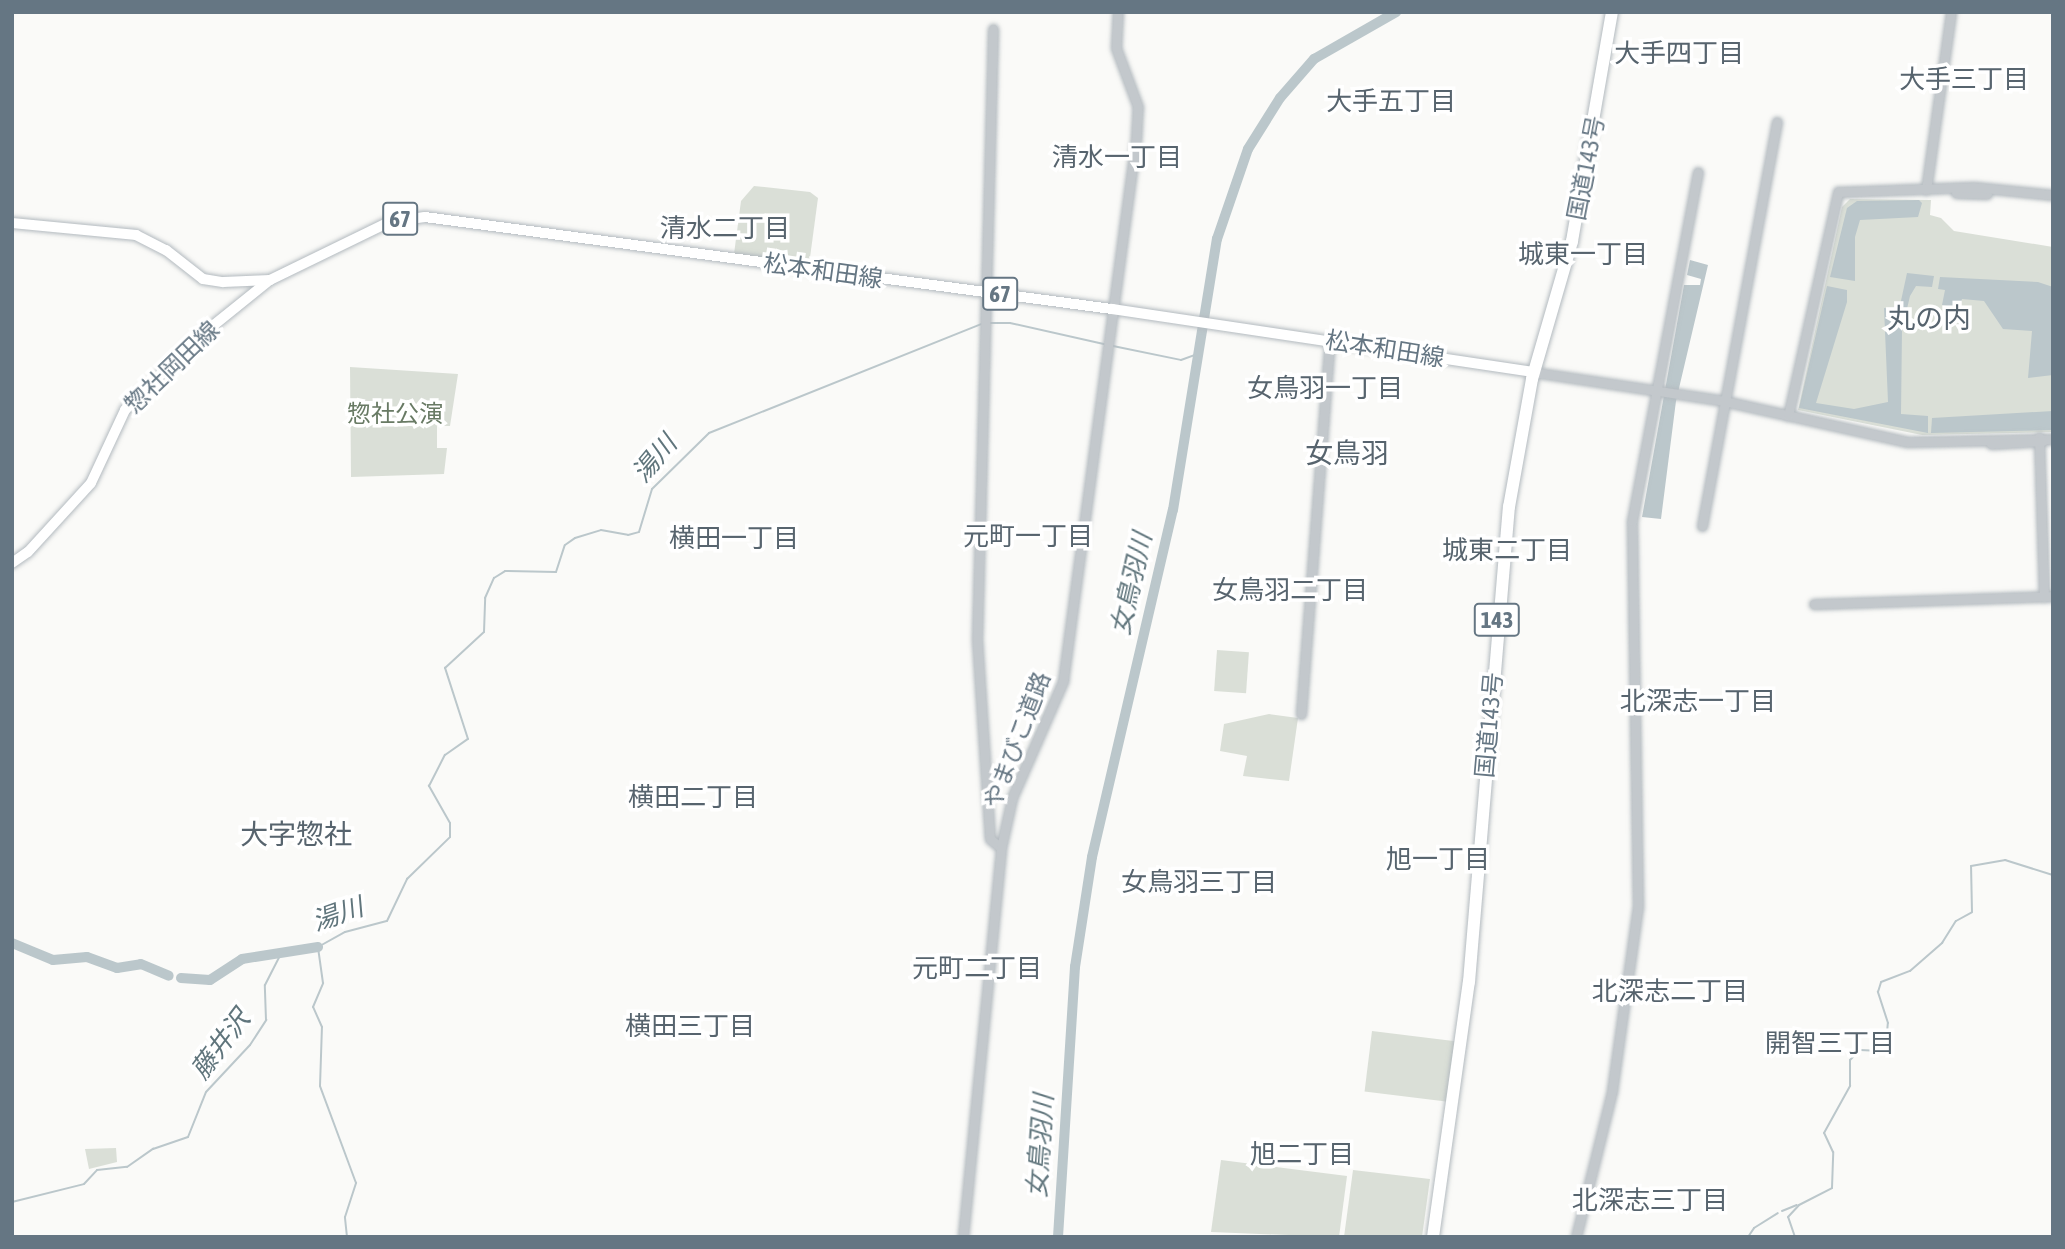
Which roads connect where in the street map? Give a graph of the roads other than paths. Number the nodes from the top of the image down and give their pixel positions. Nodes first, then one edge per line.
1 (1118, 12) edge
2 (1612, 12) edge
3 (1951, 12) edge
4 (993, 29) dead end
5 (1777, 122) dead end
6 (1698, 172) dead end
7 (1926, 190) junction
8 (2053, 197) edge
9 (12, 223) edge
10 (270, 279) junction
11 (986, 292) junction
12 (1112, 309) junction
13 (1331, 341) junction
14 (1533, 372) junction
15 (1659, 391) junction
16 (1724, 401) junction
17 (1788, 416) junction
18 (2052, 439) edge
19 (2039, 440) junction
20 (1702, 526) dead end
21 (12, 563) edge
22 (2048, 597) edge
23 (1814, 604) dead end
24 (1301, 714) dead end
25 (1001, 848) junction
26 (963, 1237) edge
27 (1433, 1237) edge
28 (1576, 1237) edge

1 - 12 street, やまびこ道路
2 - 14 highway, 国道143号 / 143
3 - 7 street
4 - 11 street
5 - 16 street
6 - 15 street
7 - 8 street
7 - 17 street
9 - 10 main road, 松本和田線 / 67
10 - 11 main road, 松本和田線 / 67
10 - 21 main road, 惣社岡田線
11 - 12 main road, 松本和田線 / 67
11 - 25 street
12 - 13 main road, 松本和田線 / 67
12 - 25 street, やまびこ道路
13 - 14 main road, 松本和田線 / 67
13 - 24 street
14 - 15 street
14 - 27 highway, 国道143号 / 143
15 - 16 street
15 - 28 street
16 - 17 street
16 - 20 street
17 - 19 street
18 - 19 street
19 - 22 street
22 - 23 street
25 - 26 street, やまびこ道路

